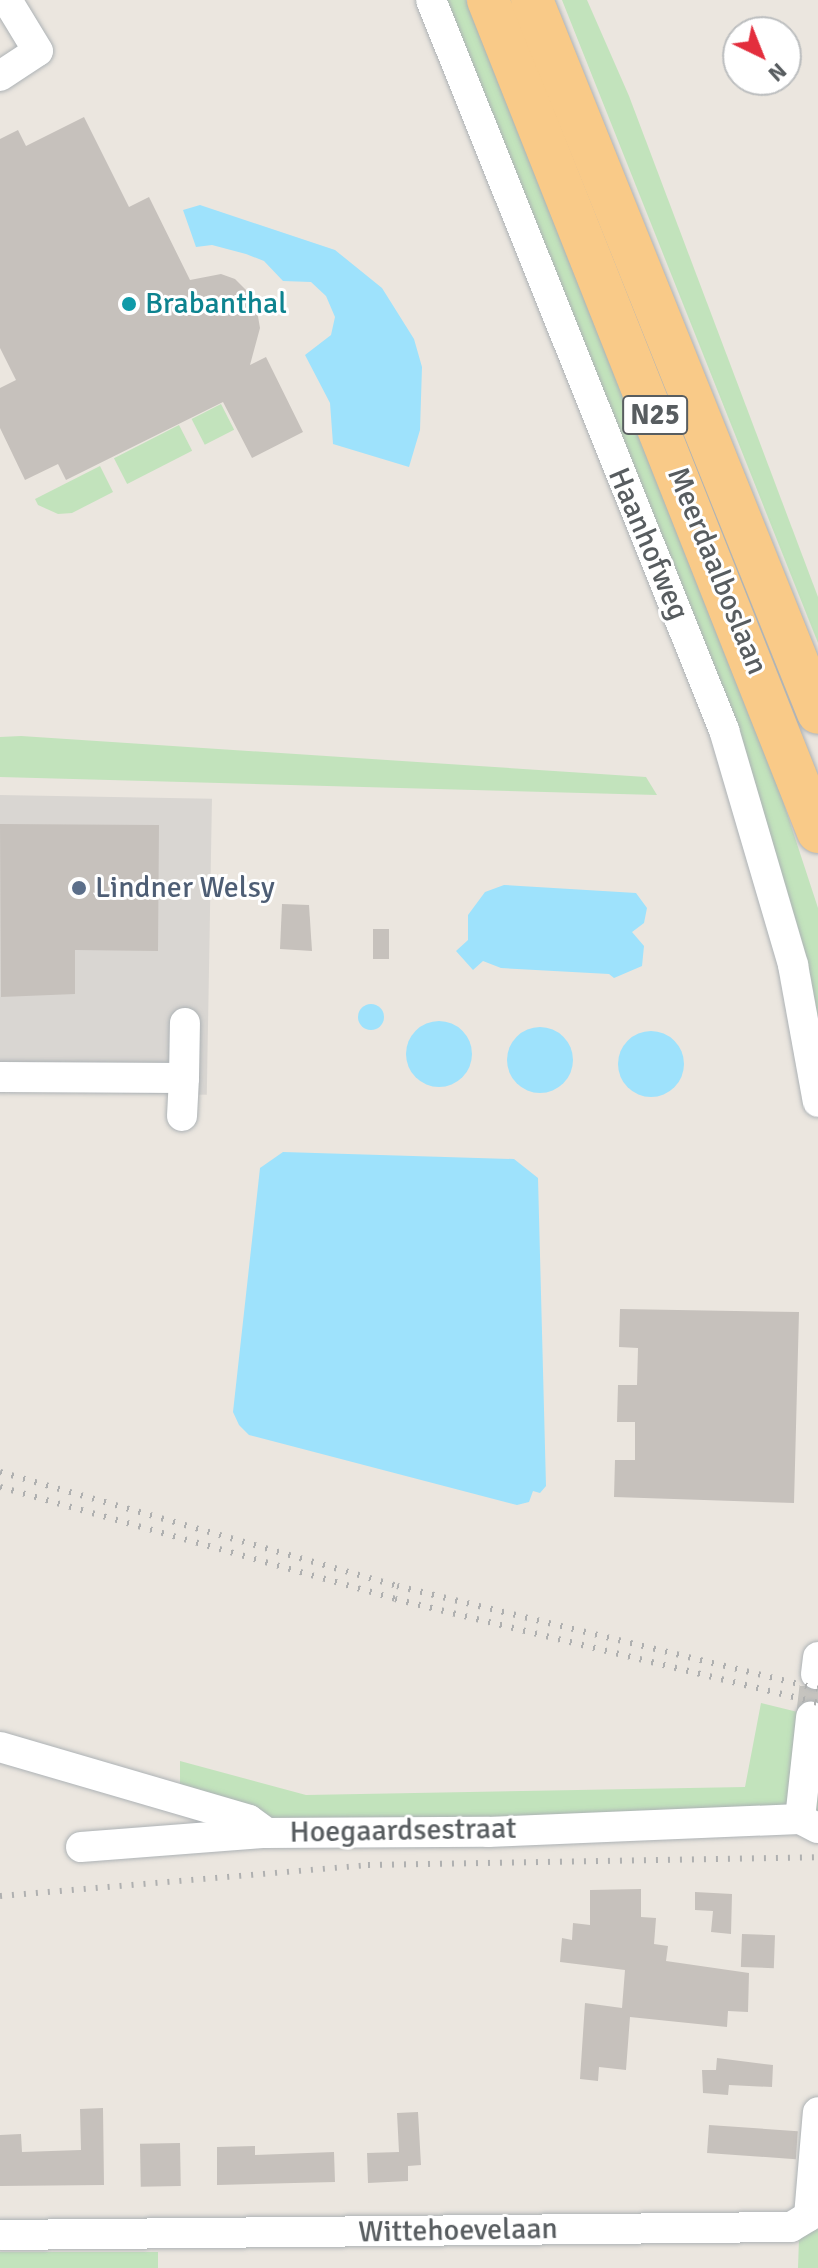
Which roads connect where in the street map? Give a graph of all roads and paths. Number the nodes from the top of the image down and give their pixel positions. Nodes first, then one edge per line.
1 (7, 0) edge
2 (431, 0) edge
3 (488, 0) edge
4 (532, 0) edge
5 (0, 76) edge
6 (818, 713) edge
7 (818, 832) edge
8 (185, 1023) dead end
9 (0, 1077) edge
10 (184, 1078) junction
11 (818, 1102) edge
12 (182, 1116) dead end
13 (811, 1717) dead end
14 (0, 1747) edge
15 (809, 1823) edge
16 (265, 1833) junction
17 (81, 1847) dead end
18 (818, 2112) edge
19 (0, 2235) edge

1 - 5 street
2 - 11 street, Haanhofweg
3 - 7 highway, Meerdaalboslaan / N25
4 - 6 highway, Meerdaalboslaan / N25
8 - 10 street
9 - 10 street
10 - 12 street
13 - 15 street
14 - 16 street, Hoegaardsestraat
15 - 16 street, Hoegaardsestraat
16 - 17 street
18 - 19 street, Wittehoevelaan

